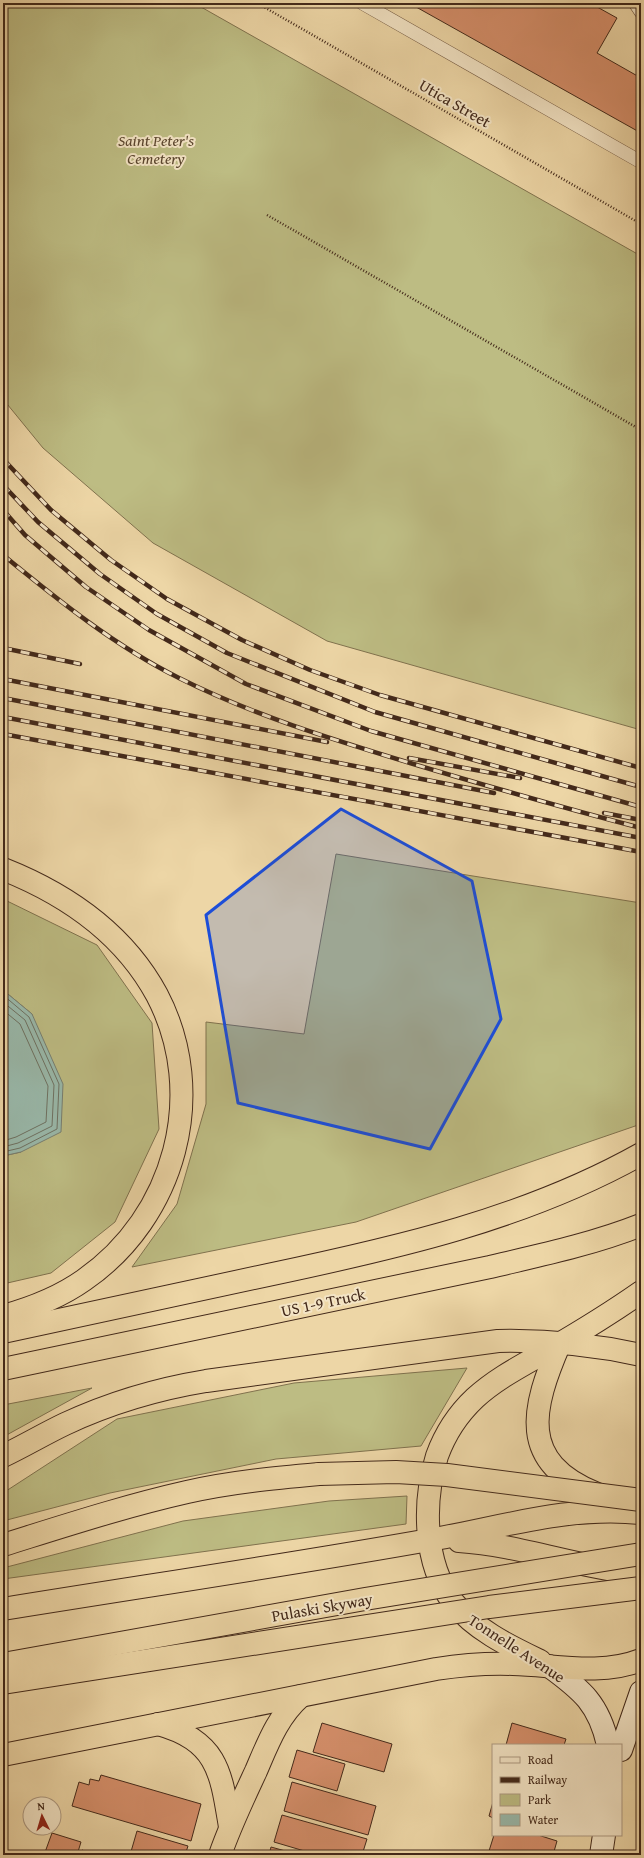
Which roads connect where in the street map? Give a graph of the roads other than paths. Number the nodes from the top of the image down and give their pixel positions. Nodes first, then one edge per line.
1 (362, 3) edge
2 (635, 3) edge
3 (641, 12) edge
4 (641, 162) edge
5 (3, 869) edge
6 (641, 1154) edge
7 (641, 1225) edge
8 (641, 1292) edge
9 (3, 1316) edge
10 (3, 1332) edge
11 (560, 1343) junction
12 (641, 1355) edge
13 (3, 1369) edge
14 (3, 1456) edge
15 (641, 1500) edge
16 (641, 1509) edge
17 (641, 1513) edge
18 (430, 1540) junction
19 (3, 1545) edge
20 (641, 1554) edge
21 (641, 1574) edge
22 (641, 1588) edge
23 (30, 1604) junction
24 (3, 1608) edge
25 (3, 1612) edge
26 (641, 1660) edge
27 (3, 1664) edge
28 (549, 1666) junction
29 (3, 1683) edge
30 (641, 1692) edge
31 (301, 1696) junction
32 (158, 1724) junction
33 (608, 1744) edge
34 (622, 1747) edge
35 (3, 1756) edge
36 (230, 1826) junction
37 (604, 1836) edge
38 (220, 1855) edge
39 (601, 1855) edge

1 - 4 lane
2 - 3 lane
5 - 9 highway
6 - 10 highway
7 - 13 highway, US 1-9 Truck
8 - 11 highway, Tonnelle Avenue
11 - 12 highway
11 - 14 highway
11 - 16 highway
11 - 18 highway, Tonnelle Avenue
15 - 19 highway, bridge
17 - 18 highway
18 - 21 highway
18 - 23 highway
18 - 28 highway, Tonnelle Avenue
20 - 27 highway, Pulaski Skyway, bridge
22 - 29 highway, Pulaski Skyway, bridge
23 - 24 highway
23 - 25 highway
26 - 28 highway
28 - 31 highway
28 - 33 street, Tonnelle Avenue
30 - 34 street
31 - 32 highway
31 - 36 highway
32 - 35 highway
32 - 36 highway
36 - 38 highway
37 - 39 street

